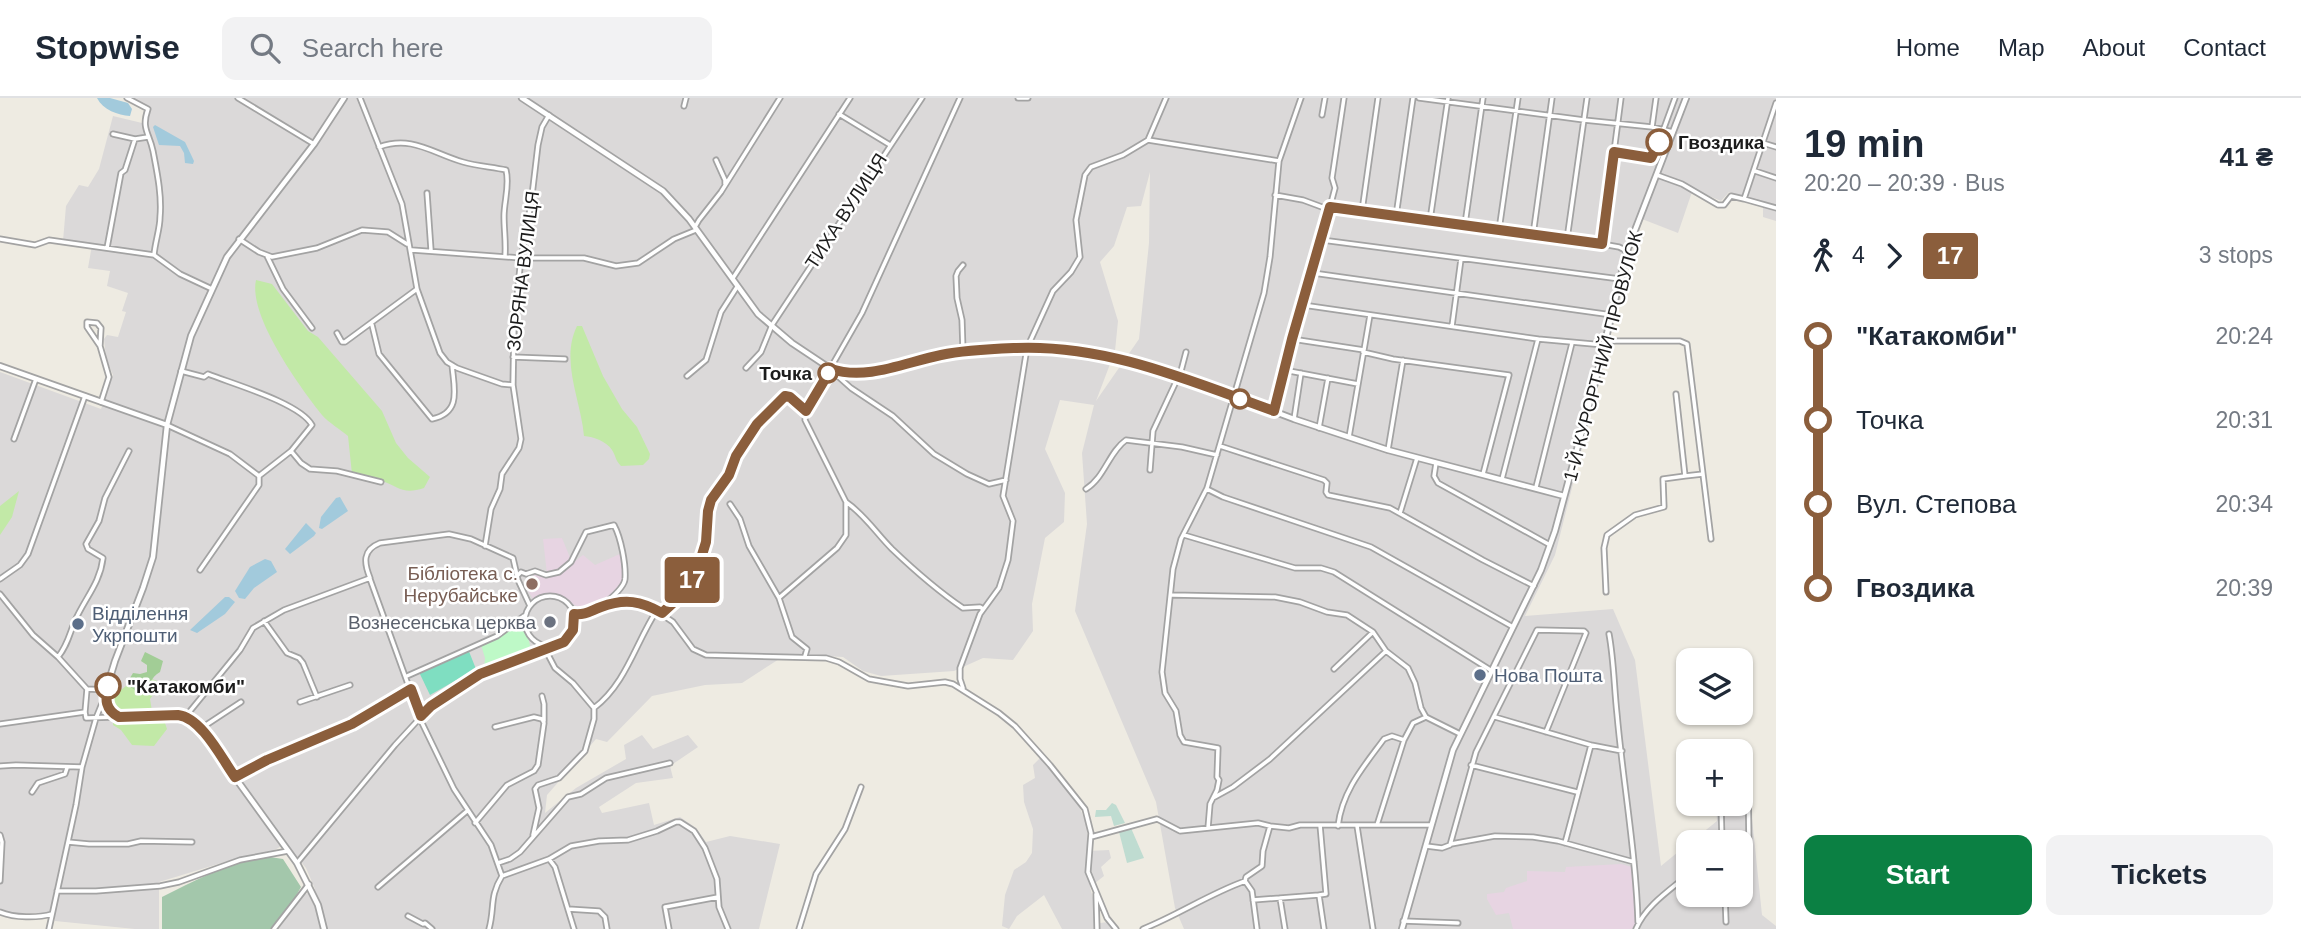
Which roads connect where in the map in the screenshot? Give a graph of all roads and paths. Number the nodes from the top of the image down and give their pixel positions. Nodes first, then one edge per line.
1 (127, 98) edge
2 (238, 98) edge
3 (344, 98) edge
4 (360, 98) edge
5 (522, 98) edge
6 (686, 98) edge
7 (780, 98) edge
8 (850, 98) edge
9 (922, 98) edge
10 (960, 98) edge
11 (1018, 98) edge
12 (1028, 98) edge
13 (1166, 98) edge
14 (1301, 98) edge
15 (1325, 98) edge
16 (1344, 98) edge
17 (1378, 98) edge
18 (1413, 98) edge
19 (1419, 98) edge
20 (1483, 98) edge
21 (1518, 98) edge
22 (1552, 98) edge
23 (1587, 98) edge
24 (1621, 98) edge
25 (1656, 98) edge
26 (1675, 98) edge
27 (1686, 98) edge
28 (1447, 100) edge
29 (1776, 103) edge
30 (684, 106) dead end
31 (1482, 106) junction
32 (1516, 111) junction
33 (839, 114) junction
34 (549, 115) junction
35 (1322, 115) dead end
36 (1550, 116) junction
37 (1774, 118) edge
38 (1584, 120) junction
39 (1618, 122) junction
40 (1652, 127) junction
41 (1664, 129) junction
42 (1673, 132) junction
43 (113, 134) dead end
44 (148, 137) junction
45 (135, 139) junction
46 (1148, 140) junction
47 (1763, 143) junction
48 (314, 144) junction
49 (890, 145) junction
50 (379, 147) junction
51 (1776, 147) edge
52 (1614, 152) junction
53 (716, 160) dead end
54 (1279, 161) junction
55 (1754, 171) junction
56 (1657, 175) junction
57 (1776, 178) edge
58 (725, 186) junction
59 (427, 193) dead end
60 (1275, 195) junction
61 (1744, 199) junction
62 (1776, 208) edge
63 (1330, 209) junction
64 (1362, 211) junction
65 (1396, 216) junction
66 (1430, 220) junction
67 (1465, 225) junction
68 (696, 228) junction
69 (1499, 230) junction
70 (1533, 235) junction
71 (0, 239) edge
72 (239, 239) junction
73 (1567, 239) junction
74 (1322, 240) junction
75 (1602, 244) junction
76 (410, 247) junction
77 (107, 248) junction
78 (431, 250) junction
79 (1627, 251) junction
80 (154, 255) junction
81 (267, 256) junction
82 (505, 257) junction
83 (521, 258) junction
84 (1461, 259) junction
85 (964, 265) dead end
86 (1312, 273) junction
87 (731, 279) junction
88 (1620, 279) junction
89 (737, 287) junction
90 (212, 289) junction
91 (417, 289) junction
92 (1457, 292) junction
93 (1303, 305) junction
94 (1370, 315) junction
95 (1612, 315) junction
96 (372, 325) junction
97 (772, 325) junction
98 (1452, 326) junction
99 (312, 328) dead end
100 (337, 333) dead end
101 (1292, 339) junction
102 (1538, 339) junction
103 (1572, 342) junction
104 (1605, 343) junction
105 (100, 346) junction
106 (1027, 348) junction
107 (963, 351) junction
108 (1364, 351) junction
109 (1186, 352) dead end
110 (513, 357) junction
111 (565, 359) dead end
112 (1403, 360) junction
113 (452, 365) junction
114 (0, 366) edge
115 (746, 369) dead end
116 (831, 369) junction
117 (1284, 370) junction
118 (181, 371) junction
119 (1301, 373) junction
120 (1178, 375) junction
121 (687, 376) dead end
122 (1328, 378) junction
123 (36, 379) junction
124 (1358, 384) junction
125 (513, 385) junction
126 (1675, 394) dead end
127 (85, 396) junction
128 (1233, 397) junction
129 (101, 402) junction
130 (806, 411) junction
131 (1274, 411) junction
132 (1294, 419) junction
133 (167, 425) junction
134 (1319, 428) junction
135 (1349, 437) junction
136 (14, 439) dead end
137 (1151, 443) junction
138 (1220, 446) junction
139 (1388, 450) junction
140 (129, 451) dead end
141 (291, 451) junction
142 (1217, 455) junction
143 (1417, 458) junction
144 (1436, 463) junction
145 (1150, 470) dead end
146 (1483, 474) junction
147 (1703, 474) junction
148 (259, 476) junction
149 (1685, 476) junction
150 (1502, 479) junction
151 (1006, 480) junction
152 (381, 482) dead end
153 (1536, 487) junction
154 (1207, 488) junction
155 (1086, 489) dead end
156 (1564, 496) junction
157 (846, 502) junction
158 (730, 504) dead end
159 (1400, 513) junction
160 (1184, 535) junction
161 (1711, 539) dead end
162 (1550, 545) junction
163 (485, 546) junction
164 (200, 570) dead end
165 (526, 574) junction
166 (518, 575) junction
167 (370, 578) junction
168 (0, 579) edge
169 (521, 583) junction
170 (1534, 586) junction
171 (1606, 592) dead end
172 (0, 594) edge
173 (1171, 595) junction
174 (779, 597) junction
175 (530, 606) junction
176 (599, 607) junction
177 (983, 609) junction
178 (657, 610) junction
179 (662, 613) junction
180 (574, 614) junction
181 (526, 615) junction
182 (264, 621) junction
183 (1513, 627) junction
184 (1373, 632) junction
185 (1609, 634) dead end
186 (553, 646) junction
187 (544, 649) junction
188 (1386, 651) junction
189 (805, 656) junction
190 (58, 657) junction
191 (1334, 669) dead end
192 (1492, 671) junction
193 (407, 676) junction
194 (960, 679) junction
195 (953, 684) junction
196 (350, 685) dead end
197 (86, 689) junction
198 (411, 689) junction
199 (964, 690) junction
200 (106, 692) junction
201 (542, 696) dead end
202 (317, 697) junction
203 (241, 702) dead end
204 (300, 702) dead end
205 (594, 708) junction
206 (85, 712) junction
207 (186, 716) junction
208 (421, 716) junction
209 (1495, 716) junction
210 (119, 717) junction
211 (1426, 717) junction
212 (96, 718) junction
213 (544, 723) junction
214 (0, 724) edge
215 (495, 727) dead end
216 (200, 729) junction
217 (1546, 732) junction
218 (1460, 734) junction
219 (1404, 740) junction
220 (1591, 745) junction
221 (1622, 751) junction
222 (670, 763) dead end
223 (1471, 765) junction
224 (0, 766) edge
225 (82, 767) junction
226 (66, 768) junction
227 (235, 777) junction
228 (861, 787) dead end
229 (32, 792) dead end
230 (1577, 792) junction
231 (1213, 798) junction
232 (467, 811) junction
233 (475, 823) junction
234 (1320, 825) junction
235 (1377, 825) junction
236 (1431, 825) junction
237 (1338, 826) junction
238 (1357, 826) junction
239 (1270, 827) junction
240 (1208, 828) junction
241 (0, 835) edge
242 (533, 835) junction
243 (1091, 837) junction
244 (68, 842) junction
245 (192, 842) dead end
246 (1565, 843) junction
247 (1426, 846) junction
248 (1449, 846) junction
249 (288, 850) junction
250 (549, 859) junction
251 (1634, 862) junction
252 (297, 863) junction
253 (498, 863) junction
254 (502, 876) junction
255 (0, 880) edge
256 (1245, 881) junction
257 (309, 884) junction
258 (1676, 885) edge
259 (378, 887) dead end
260 (57, 891) junction
261 (1096, 892) junction
262 (1319, 895) junction
263 (718, 897) junction
264 (1280, 898) junction
265 (1253, 900) junction
266 (1725, 907) edge
267 (568, 909) junction
268 (0, 912) edge
269 (52, 914) junction
270 (408, 916) dead end
271 (1403, 921) junction
272 (1638, 922) junction
273 (1726, 922) dead end
274 (1458, 923) dead end
275 (50, 929) edge
276 (274, 929) edge
277 (324, 929) edge
278 (432, 929) edge
279 (489, 929) edge
280 (574, 929) edge
281 (607, 929) edge
282 (669, 929) edge
283 (728, 929) edge
284 (800, 929) edge
285 (1097, 929) edge
286 (1116, 929) edge
287 (1143, 929) edge
288 (1257, 929) edge
289 (1285, 929) edge
290 (1324, 929) edge
291 (1373, 929) edge
292 (1402, 929) edge
293 (1636, 929) edge

1 - 44 street
2 - 48 street
3 - 48 street
4 - 50 street
5 - 34 street
6 - 30 street
7 - 58 street
8 - 33 street
9 - 49 street, ТИХА ВУЛИЦЯ
10 - 116 street
11 - 12 street
13 - 46 street
14 - 54 street
15 - 35 street
16 - 63 street
17 - 64 street
18 - 65 street
19 - 28 street
20 - 31 street
21 - 32 street
22 - 36 street
23 - 38 street
24 - 39 street
25 - 40 street
26 - 41 street
27 - 42 street, 1-Й КУРОРТНИЙ ПРОВУЛОК
28 - 31 street
28 - 66 street
29 - 37 street
31 - 32 street
31 - 67 street
32 - 36 street
32 - 69 street
33 - 49 street
33 - 87 street
34 - 68 street
34 - 83 street, ЗОРЯНА ВУЛИЦЯ
36 - 38 street
36 - 70 street
37 - 47 street
38 - 39 street
38 - 73 street
39 - 40 street
39 - 52 street
40 - 41 street
41 - 42 street
41 - 52 street
42 - 56 street, 1-Й КУРОРТНИЙ ПРОВУЛОК
43 - 45 street
44 - 45 street
44 - 80 street
45 - 77 street
46 - 54 street
46 - 106 street
47 - 51 street
47 - 55 street
48 - 72 street
49 - 97 street, ТИХА ВУЛИЦЯ
50 - 76 street
50 - 82 street
52 - 75 street
53 - 58 street
54 - 60 street
55 - 57 street
55 - 61 street
56 - 61 street
56 - 79 street, 1-Й КУРОРТНИЙ ПРОВУЛОК
58 - 68 street
59 - 78 street
60 - 63 street
60 - 128 street
61 - 62 street
63 - 64 street
63 - 74 street
64 - 65 street
65 - 66 street
66 - 67 street
67 - 69 street
68 - 83 street
68 - 87 street
69 - 70 street
70 - 73 street
71 - 77 street
72 - 81 street
72 - 90 street
73 - 75 street
74 - 84 street
74 - 86 street
75 - 79 street
76 - 78 street
76 - 81 street
76 - 91 street
77 - 80 street
78 - 82 street
79 - 88 street, 1-Й КУРОРТНИЙ ПРОВУЛОК
80 - 90 street
81 - 99 street
82 - 83 street
83 - 110 street, ЗОРЯНА ВУЛИЦЯ
84 - 88 street
84 - 92 street
85 - 107 street
86 - 92 street
86 - 93 street
87 - 89 street
88 - 95 street, 1-Й КУРОРТНИЙ ПРОВУЛОК
89 - 97 street
89 - 121 street
90 - 118 street
91 - 96 street
91 - 113 street
92 - 95 street
92 - 98 street
93 - 94 street
93 - 101 street
94 - 98 street
94 - 108 street
95 - 104 street, 1-Й КУРОРТНИЙ ПРОВУЛОК
96 - 100 street
96 - 113 street
97 - 115 street, ТИХА ВУЛИЦЯ
97 - 116 street
98 - 102 street
101 - 108 street
101 - 117 street
102 - 103 street
102 - 150 street
103 - 104 street
103 - 153 street
104 - 147 street
104 - 156 street, 1-Й КУРОРТНИЙ ПРОВУЛОК
105 - 105 street
105 - 129 street
106 - 107 street
106 - 120 street
106 - 151 street
107 - 116 street
108 - 112 street
108 - 124 street
109 - 120 street
110 - 111 street
110 - 125 street, ЗОРЯНА ВУЛИЦЯ
112 - 139 street
112 - 146 street
113 - 125 street
114 - 123 street
116 - 130 street
116 - 151 street
117 - 119 street
117 - 131 street
118 - 133 street
118 - 141 street
119 - 122 street
119 - 132 street
120 - 128 street
120 - 137 street
122 - 124 street
122 - 134 street
123 - 127 street
123 - 136 street
124 - 135 street
125 - 163 street, ЗОРЯНА ВУЛИЦЯ
126 - 149 street
127 - 129 street
127 - 168 street
128 - 131 street
128 - 138 street
129 - 133 street
130 - 157 street
130 - 179 street
131 - 132 street
132 - 134 street
133 - 148 street
133 - 200 street
134 - 135 street
135 - 139 street
137 - 142 street
137 - 145 street
137 - 155 street
138 - 142 street
138 - 159 street
139 - 143 street
140 - 190 street
141 - 148 street
141 - 152 street
142 - 154 street
143 - 144 street
143 - 159 street
144 - 146 street
144 - 162 street
146 - 150 street
147 - 149 street
147 - 161 street
148 - 164 street
149 - 171 street
150 - 153 street
151 - 177 street
153 - 156 street
154 - 160 street
154 - 183 street
156 - 162 street, 1-Й КУРОРТНИЙ ПРОВУЛОК
157 - 174 street
157 - 177 street
158 - 174 street
159 - 170 street
160 - 173 street
160 - 192 street
162 - 170 street, 1-Й КУРОРТНИЙ ПРОВУЛОК
163 - 166 street
163 - 167 street
165 - 166 street
165 - 169 street
165 - 176 street
166 - 169 street
167 - 182 street
167 - 193 street
169 - 175 street
170 - 183 street, 1-Й КУРОРТНИЙ ПРОВУЛОК
172 - 190 street
173 - 184 street
173 - 231 street
174 - 189 street
175 - 180 street
175 - 181 street
176 - 178 street
176 - 180 street
177 - 194 street
178 - 179 street
178 - 205 street
179 - 189 street
180 - 186 street
181 - 186 street
181 - 193 street
182 - 202 street
182 - 207 street
183 - 192 street, 1-Й КУРОРТНИЙ ПРОВУЛОК
184 - 188 street
184 - 191 street
185 - 221 street
186 - 187 street
187 - 205 street
187 - 208 street
188 - 211 street
188 - 231 street
189 - 195 street
190 - 197 street
192 - 218 street, 1-Й КУРОРТНИЙ ПРОВУЛОК
193 - 198 street
194 - 195 street
194 - 199 street
195 - 199 street
196 - 202 street
197 - 200 street
197 - 206 street
198 - 208 street
198 - 227 street
199 - 243 street
200 - 210 street
200 - 212 street
201 - 213 street
202 - 204 street
203 - 216 street
205 - 242 street
206 - 212 street
206 - 214 street
207 - 210 street
207 - 216 street
208 - 232 street
208 - 252 street
209 - 217 street
209 - 217 street
209 - 223 street
210 - 212 street
211 - 218 street
211 - 219 street
212 - 225 street
213 - 215 street
213 - 233 street
216 - 227 street
217 - 220 street
218 - 236 street, 1-Й КУРОРТНИЙ ПРОВУЛОК
219 - 235 street
219 - 237 street
220 - 221 street
220 - 230 street
221 - 251 street
222 - 242 street
223 - 230 street
223 - 248 street
224 - 226 street
225 - 226 street
225 - 244 street
226 - 229 street
227 - 249 street
228 - 284 street
230 - 246 street
231 - 240 street
232 - 233 street
232 - 259 street
233 - 253 street
234 - 237 street
234 - 239 street
234 - 262 street
235 - 236 street
235 - 238 street
236 - 247 street, 1-Й КУРОРТНИЙ ПРОВУЛОК
237 - 238 street
238 - 291 street
239 - 240 street
239 - 256 street
240 - 243 street
241 - 255 street
242 - 253 street
243 - 261 street
244 - 245 street
244 - 260 street
246 - 248 street
246 - 251 street
247 - 248 street
247 - 271 street, 1-Й КУРОРТНИЙ ПРОВУЛОК
249 - 252 street
249 - 260 street
250 - 254 street
250 - 263 street
250 - 267 street
251 - 272 street
252 - 257 street
253 - 254 street
254 - 279 street
256 - 265 street
256 - 287 street
257 - 276 street
257 - 277 street
258 - 272 street
260 - 269 street
261 - 285 street
261 - 286 street
262 - 264 street
262 - 290 street
263 - 282 street
263 - 283 street
264 - 265 street
264 - 289 street
265 - 288 street
266 - 273 street
267 - 280 street
267 - 281 street
268 - 269 street
269 - 275 street
270 - 278 street
271 - 274 street
271 - 292 street, 1-Й КУРОРТНИЙ ПРОВУЛОК
272 - 293 street

